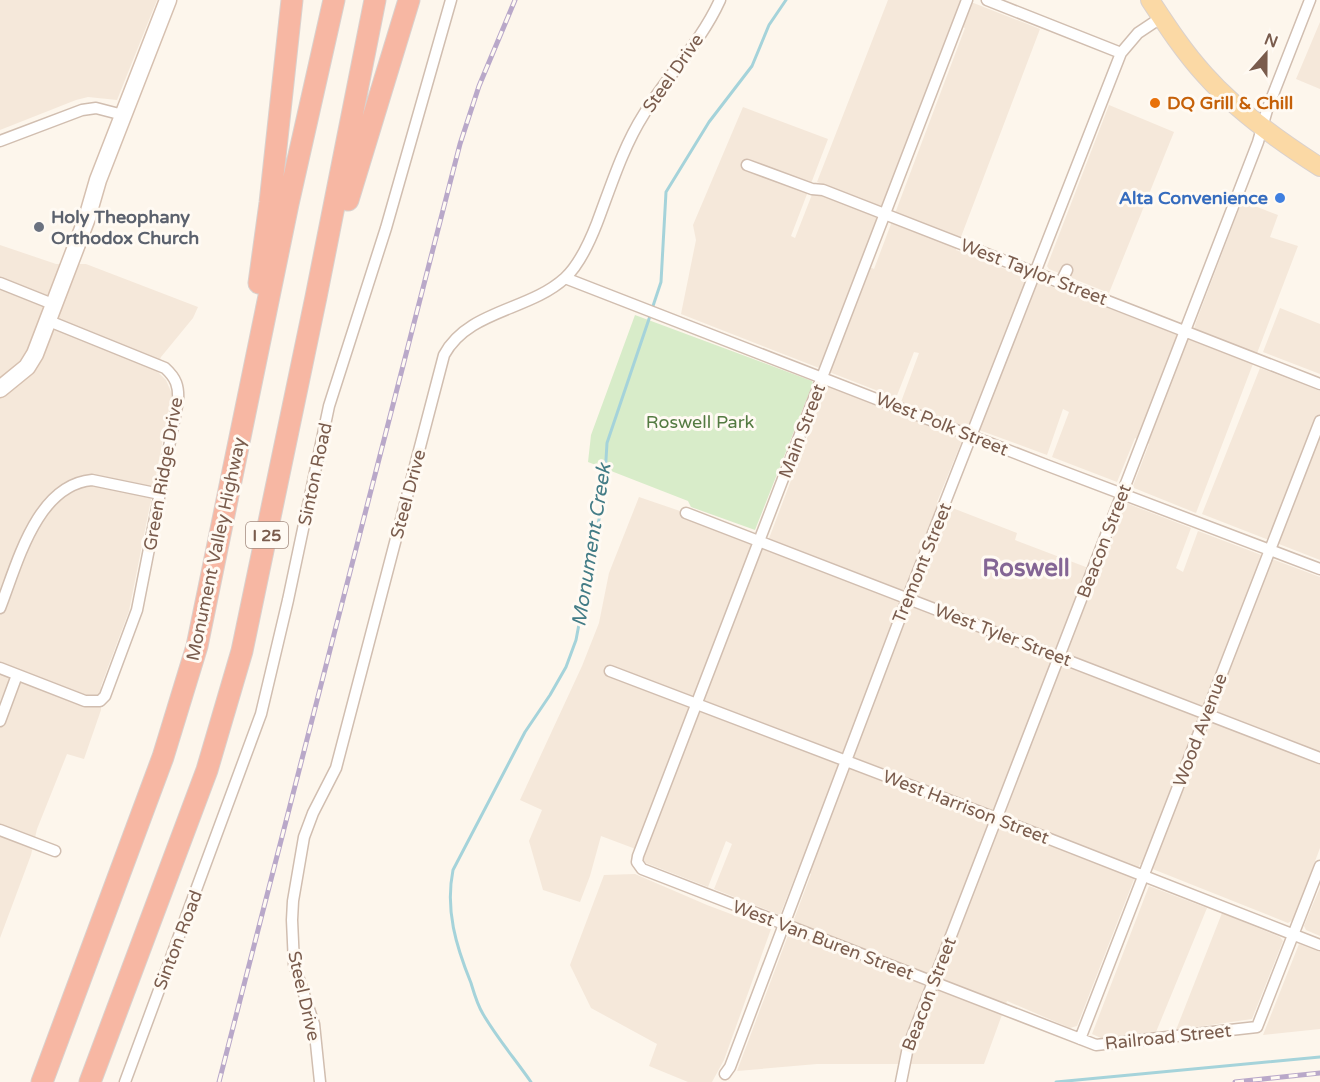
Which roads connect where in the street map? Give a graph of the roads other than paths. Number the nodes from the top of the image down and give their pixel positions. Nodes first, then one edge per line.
1 (168, 0) edge
2 (292, 0) edge
3 (334, 0) edge
4 (375, 0) edge
5 (409, 0) edge
6 (451, 0) edge
7 (720, 0) edge
8 (967, 0) edge
9 (987, 0) edge
10 (1150, 0) edge
11 (1310, 0) edge
12 (1162, 17) junction
13 (1121, 53) junction
14 (123, 115) junction
15 (1263, 126) junction
16 (0, 141) edge
17 (747, 165) dead end
18 (1320, 167) edge
19 (886, 214) junction
20 (1066, 270) dead end
21 (1035, 272) junction
22 (565, 278) junction
23 (1061, 282) junction
24 (0, 283) edge
25 (316, 297) junction
26 (55, 305) junction
27 (49, 321) junction
28 (1184, 330) junction
29 (822, 377) junction
30 (1320, 384) edge
31 (0, 389) edge
32 (244, 418) junction
33 (1320, 422) edge
34 (972, 436) junction
35 (160, 494) junction
36 (1121, 494) junction
37 (686, 513) dead end
38 (759, 540) junction
39 (1271, 550) junction
40 (1320, 569) edge
41 (908, 597) junction
42 (0, 608) edge
43 (1059, 656) junction
44 (0, 668) edge
45 (610, 671) dead end
46 (18, 675) junction
47 (696, 703) junction
48 (1207, 713) junction
49 (0, 721) edge
50 (1320, 758) edge
51 (845, 760) junction
52 (996, 818) junction
53 (0, 830) edge
54 (55, 851) dead end
55 (637, 862) joint
56 (1320, 866) edge
57 (1144, 876) junction
58 (783, 924) junction
59 (1294, 935) junction
60 (1320, 945) edge
61 (933, 983) junction
62 (1080, 1039) junction
63 (725, 1074) dead end
64 (42, 1082) edge
65 (90, 1082) edge
66 (125, 1082) edge
67 (320, 1082) edge
68 (901, 1082) edge

1 - 14 main road
2 - 32 highway
3 - 32 highway, Monument Valley Highway / I 25
4 - 25 highway, I 25
5 - 25 highway
6 - 66 street, Sinton Road
7 - 22 street, Steel Drive
8 - 19 street, Main Street
9 - 13 street
10 - 12 main road
11 - 15 street, Beacon Street
12 - 13 street
12 - 15 main road
13 - 21 street, Tremont Street
14 - 16 street
14 - 26 main road
15 - 18 main road
15 - 28 street, Beacon Street
17 - 19 street, West Taylor Street
19 - 21 street, West Taylor Street
19 - 29 street, Main Street
20 - 23 street
21 - 23 street, West Taylor Street
21 - 34 street, Tremont Street
22 - 29 street, West Polk Street
22 - 67 street, Steel Drive
23 - 28 street, West Taylor Street
24 - 26 street
25 - 65 highway, I 25
26 - 27 main road
27 - 31 main road
27 - 35 street, Green Ridge Drive
28 - 30 street, West Taylor Street
28 - 36 street, Beacon Street
29 - 34 street, West Polk Street
29 - 38 street, Main Street
32 - 64 highway, Monument Valley Highway / I 25
33 - 39 street, Wood Avenue
34 - 36 street, West Polk Street
34 - 41 street, Tremont Street
35 - 42 street
35 - 46 street, Green Ridge Drive
36 - 39 street, West Polk Street
36 - 43 street, Beacon Street
37 - 38 street, West Tyler Street
38 - 41 street, West Tyler Street
38 - 47 street, Main Street
39 - 40 street, West Polk Street
39 - 48 street, Wood Avenue
41 - 43 street, West Tyler Street
41 - 51 street, Tremont Street
43 - 48 street, West Tyler Street
43 - 52 street, Beacon Street
44 - 46 street
45 - 47 street, West Harrison Street
46 - 49 street
47 - 51 street, West Harrison Street
47 - 55 street, Main Street
48 - 50 street, West Tyler Street
48 - 57 street, Wood Avenue
51 - 52 street, West Harrison Street
51 - 58 street, Tremont Street
52 - 57 street, West Harrison Street
52 - 61 street, Beacon Street
53 - 54 street
55 - 58 street, West Van Buren Street
56 - 59 street
57 - 59 street, West Harrison Street
57 - 62 street, Wood Avenue
58 - 61 street, West Van Buren Street
58 - 63 street, Tremont Street
59 - 60 street, West Harrison Street
59 - 62 street, Railroad Street
61 - 62 street, West Van Buren Street
61 - 68 street, Beacon Street

